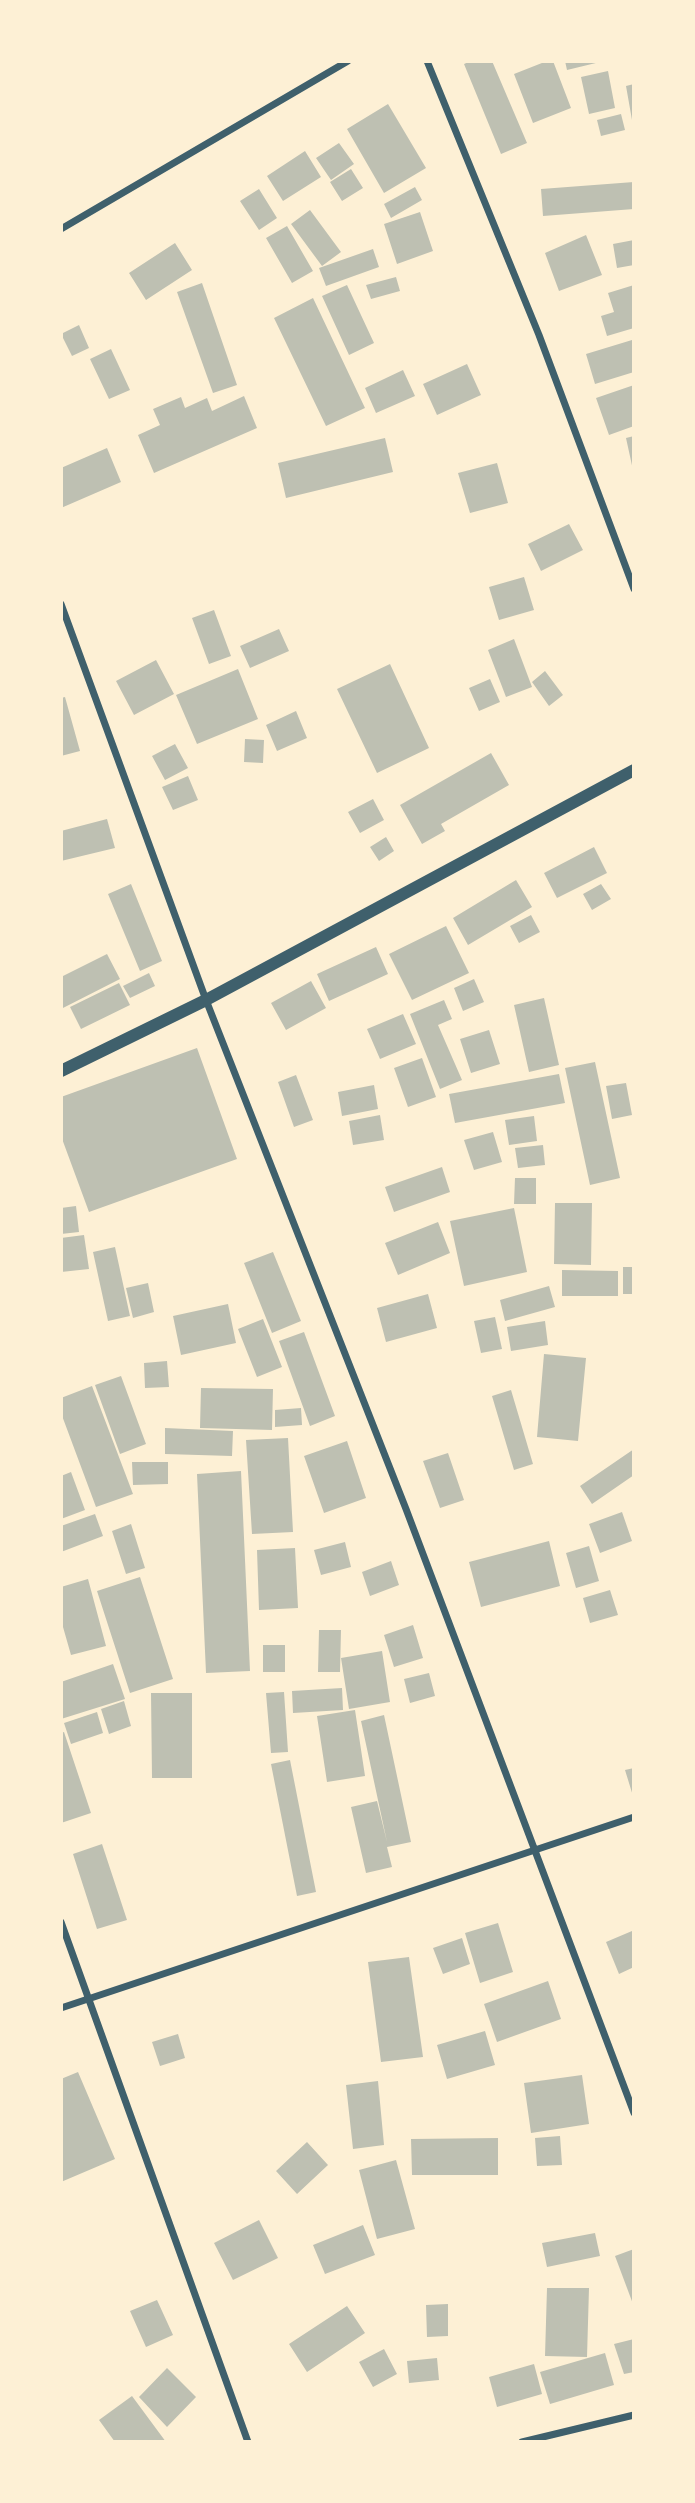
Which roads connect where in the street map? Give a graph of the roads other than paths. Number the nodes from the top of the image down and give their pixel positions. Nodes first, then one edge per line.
1 (348, 61) edge
2 (427, 61) edge
3 (61, 229) edge
4 (634, 589) edge
5 (61, 604) edge
6 (634, 770) edge
7 (206, 1000) junction
8 (61, 1071) edge
9 (634, 1817) edge
10 (535, 1848) junction
11 (61, 1922) edge
12 (89, 1999) junction
13 (61, 2008) edge
14 (634, 2113) edge
15 (634, 2415) edge
16 (248, 2442) edge
17 (522, 2442) edge

1 - 3 street
2 - 4 street
5 - 7 street
6 - 7 street
7 - 8 street
7 - 10 street
9 - 10 street
10 - 12 street
10 - 14 street
11 - 12 street
12 - 13 street
12 - 16 street
15 - 17 street

